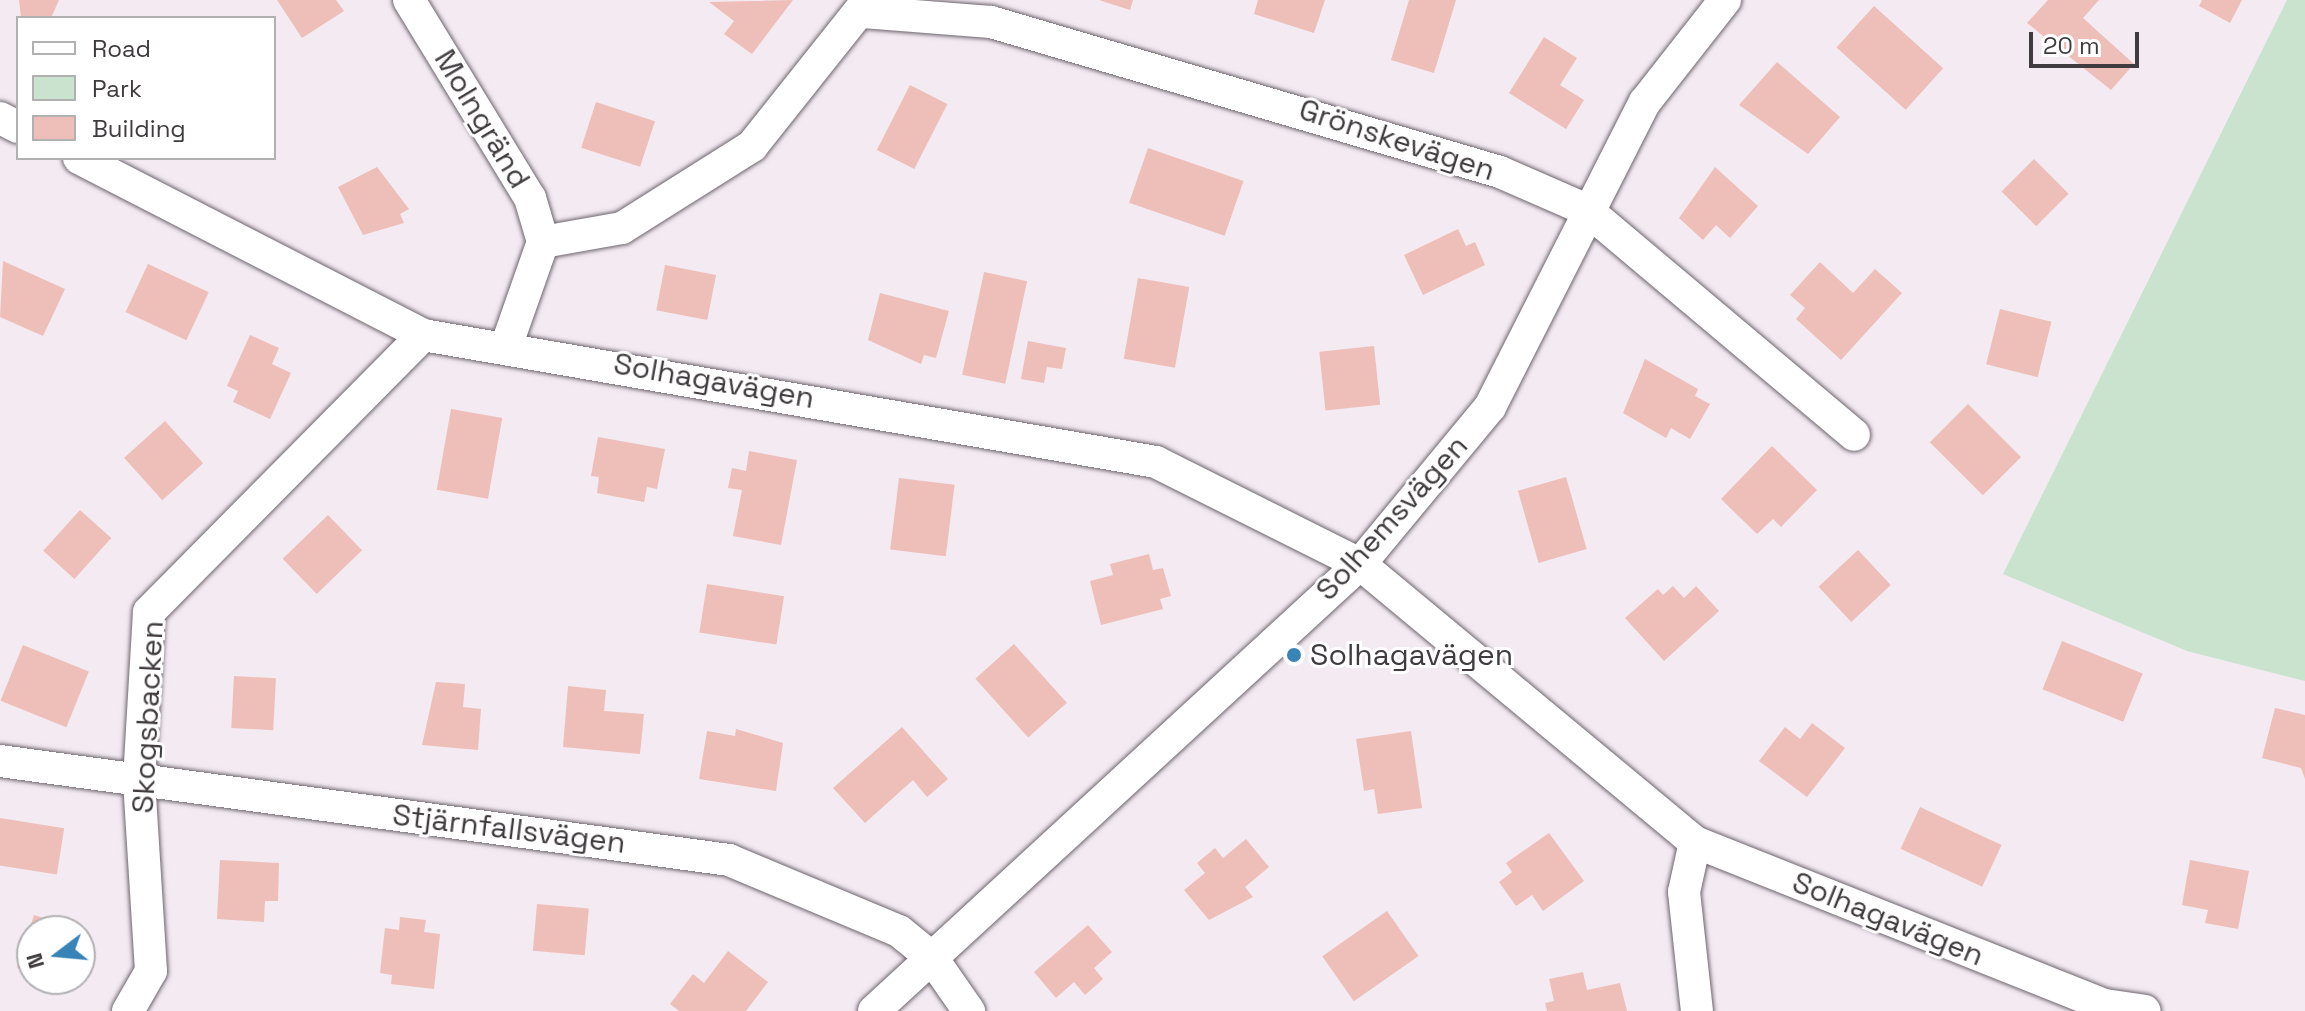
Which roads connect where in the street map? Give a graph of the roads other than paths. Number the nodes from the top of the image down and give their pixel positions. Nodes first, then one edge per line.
1 (409, 0) edge
2 (1725, 0) edge
3 (866, 6) edge
4 (83, 160) edge
5 (1587, 210) junction
6 (543, 242) junction
7 (423, 335) junction
8 (507, 344) junction
9 (1854, 435) dead end
10 (1360, 564) junction
11 (0, 761) edge
12 (139, 780) junction
13 (1695, 842) junction
14 (932, 958) junction
15 (128, 1011) edge
16 (874, 1011) edge
17 (969, 1011) edge
18 (1697, 1011) edge
19 (2145, 1011) edge

1 - 6 street, Molngränd
2 - 5 street, Solhemsvägen
3 - 5 street, Grönskevägen
3 - 6 street
4 - 7 street, Solhagavägen
5 - 9 street, Grönskevägen
5 - 10 street, Solhemsvägen
6 - 8 street
7 - 8 street, Solhagavägen
7 - 12 street, Skogsbacken
8 - 10 street, Solhagavägen
10 - 13 street, Solhagavägen
10 - 14 street, Solhemsvägen
11 - 12 street, Stjärnfallsvägen
12 - 14 street, Stjärnfallsvägen
12 - 15 street, Skogsbacken
13 - 18 street
13 - 19 street, Solhagavägen
14 - 16 street, Solhemsvägen
14 - 17 street, Stjärnfallsvägen

